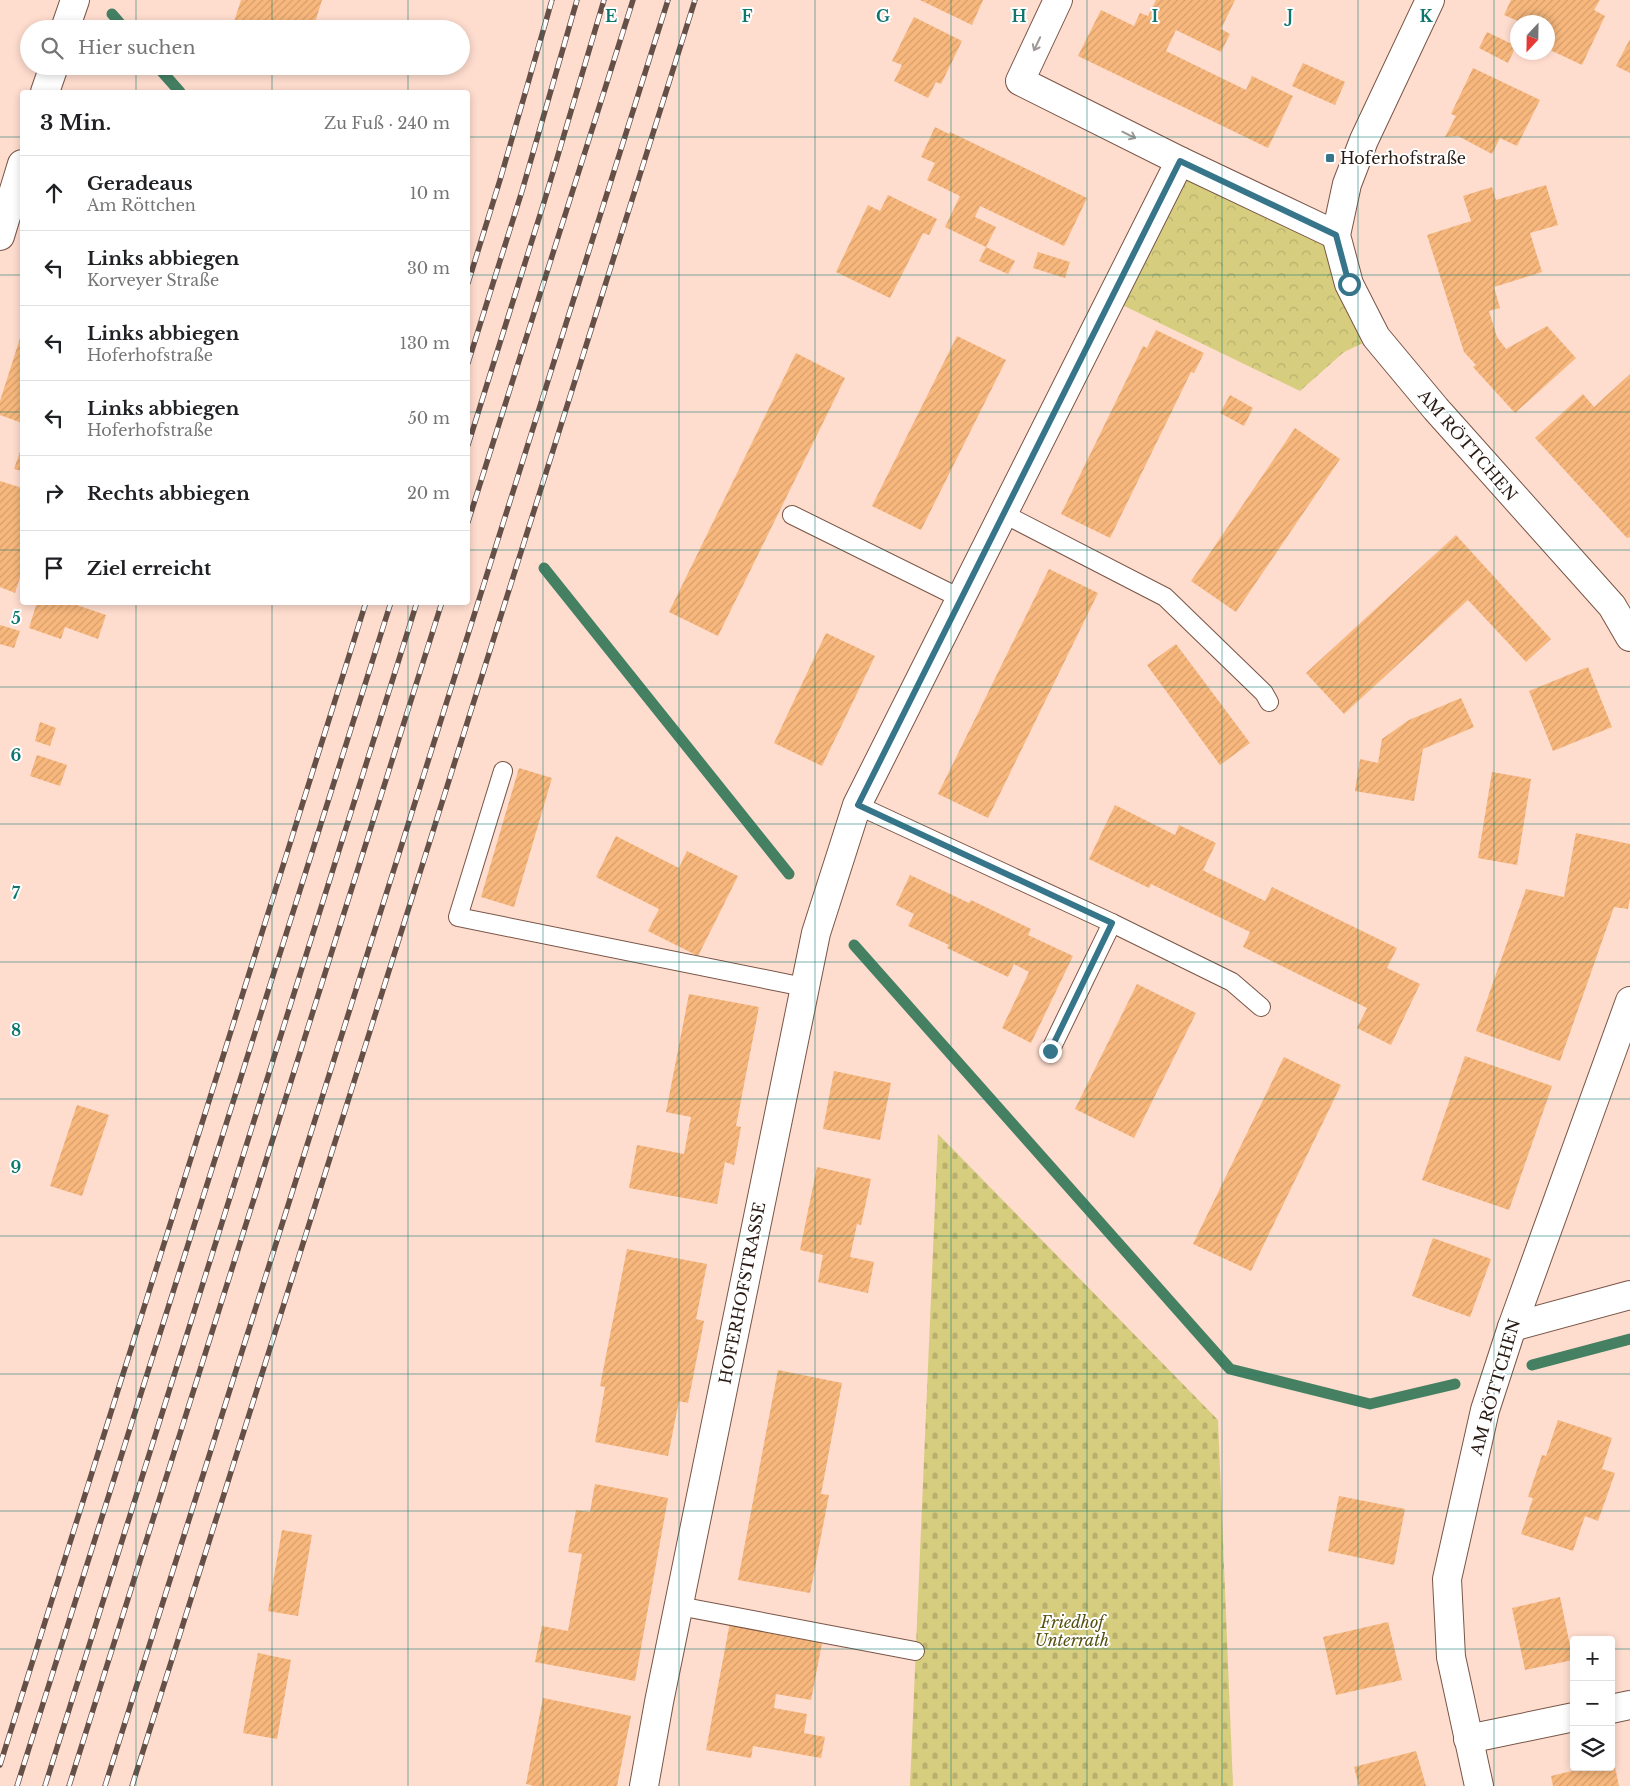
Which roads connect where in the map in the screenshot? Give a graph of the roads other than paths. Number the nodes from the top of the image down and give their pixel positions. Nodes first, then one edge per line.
1 (51, 0) edge
2 (1058, 0) edge
3 (1430, 0) edge
4 (70, 17) edge
5 (51, 75) edge
6 (46, 90) edge
7 (1180, 161) junction
8 (20, 171) edge
9 (1336, 235) junction
10 (0, 236) edge
11 (1004, 514) junction
12 (792, 515) dead end
13 (962, 598) junction
14 (1621, 602) edge
15 (1630, 637) edge
16 (1269, 702) dead end
17 (503, 771) dead end
18 (858, 805) junction
19 (1112, 923) junction
20 (804, 987) junction
21 (1630, 1001) edge
22 (1262, 1007) dead end
23 (1050, 1051) dead end
24 (1630, 1295) edge
25 (1512, 1327) junction
26 (678, 1606) junction
27 (915, 1651) dead end
28 (1630, 1705) edge
29 (1615, 1708) edge
30 (1570, 1718) edge
31 (1468, 1739) junction
32 (644, 1786) edge
33 (1479, 1786) edge

1 - 4 street
2 -> 7 street
3 - 9 street
5 - 6 street
7 - 9 street
7 - 11 street, HOFERHOFSTRASSE
8 - 10 street
9 - 14 street, AM RÖTTCHEN
11 - 13 street, HOFERHOFSTRASSE
11 - 16 lane
12 - 13 lane
13 - 18 street, HOFERHOFSTRASSE
14 - 15 street, AM RÖTTCHEN
17 - 20 lane
18 - 19 lane
18 - 20 street, HOFERHOFSTRASSE
19 - 22 lane
19 - 23 lane
20 - 26 street, HOFERHOFSTRASSE
21 - 25 street, AM RÖTTCHEN
24 - 25 street
25 - 31 street, AM RÖTTCHEN
26 - 27 lane
26 - 32 street, HOFERHOFSTRASSE
28 - 29 street
30 - 31 street
31 - 33 street, AM RÖTTCHEN

